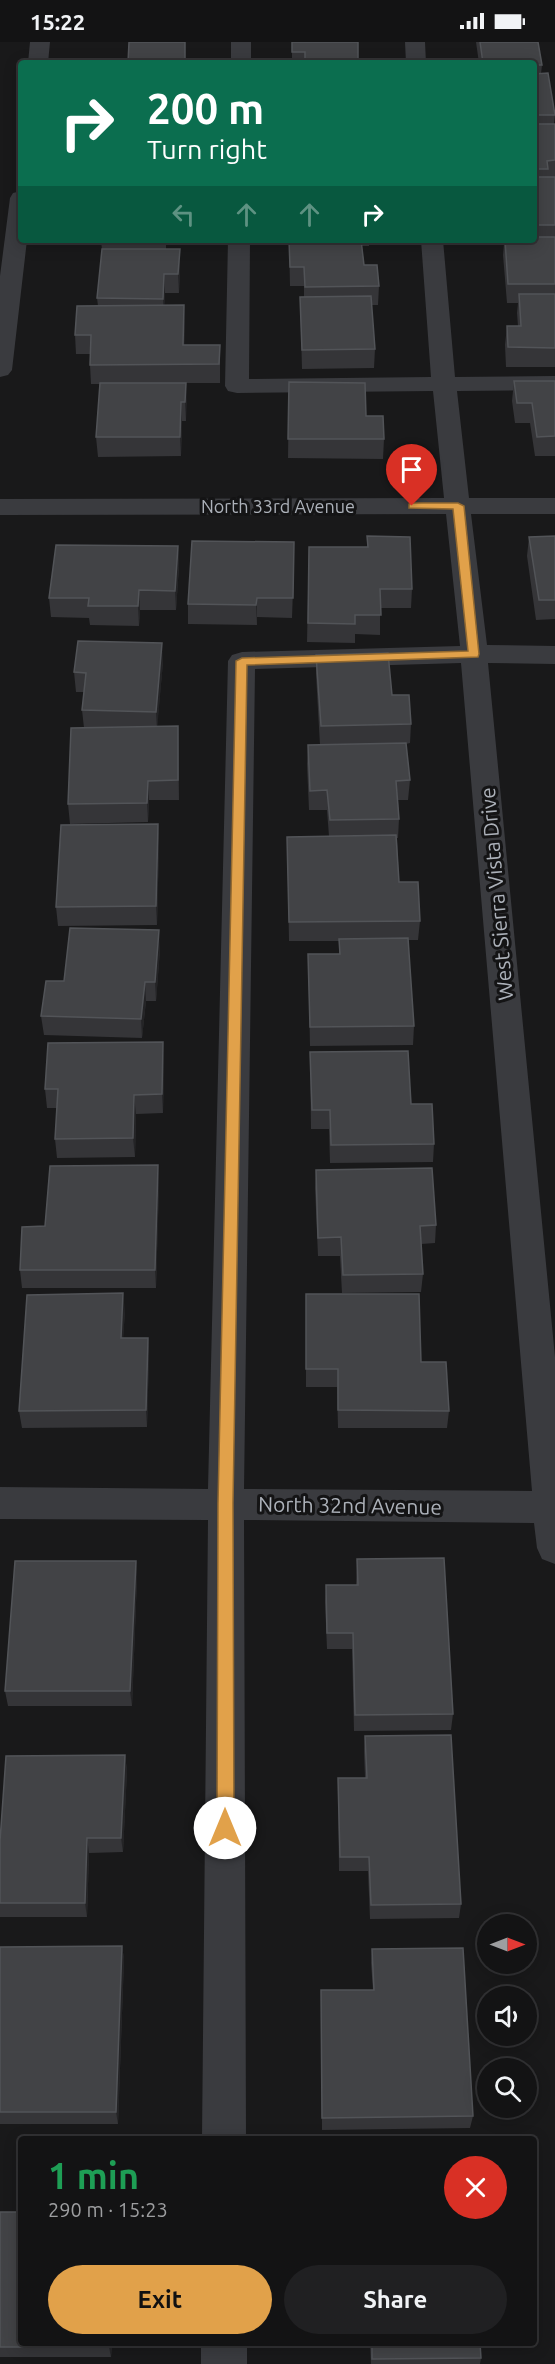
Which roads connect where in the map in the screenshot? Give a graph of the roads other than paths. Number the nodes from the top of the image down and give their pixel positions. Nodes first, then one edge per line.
1 (40, 42) edge
2 (241, 42) edge
3 (414, 42) edge
4 (38, 60) edge
5 (241, 60) edge
6 (416, 60) edge
7 (18, 222) edge
8 (238, 243) edge
9 (432, 243) edge
10 (0, 369) edge
11 (555, 383) edge
12 (444, 384) junction
13 (458, 506) junction
14 (555, 506) edge
15 (0, 507) edge
16 (474, 654) junction
17 (555, 655) edge
18 (0, 1503) edge
19 (226, 1503) junction
20 (553, 1507) edge
21 (555, 1548) edge
22 (224, 2136) edge
23 (224, 2346) edge
24 (224, 2364) edge

1 - 4 street
2 - 5 street
3 - 6 street
7 - 10 street
8 - 12 street
9 - 12 street, West Sierra Vista Drive
11 - 12 street
12 - 13 street, West Sierra Vista Drive
13 - 14 street, North 33rd Avenue
13 - 15 street, North 33rd Avenue
13 - 16 street, West Sierra Vista Drive
16 - 17 street
16 - 19 street
16 - 20 street, West Sierra Vista Drive
18 - 19 street, North 32nd Avenue
19 - 20 street, North 32nd Avenue
19 - 22 street
20 - 21 street, West Sierra Vista Drive
23 - 24 street

